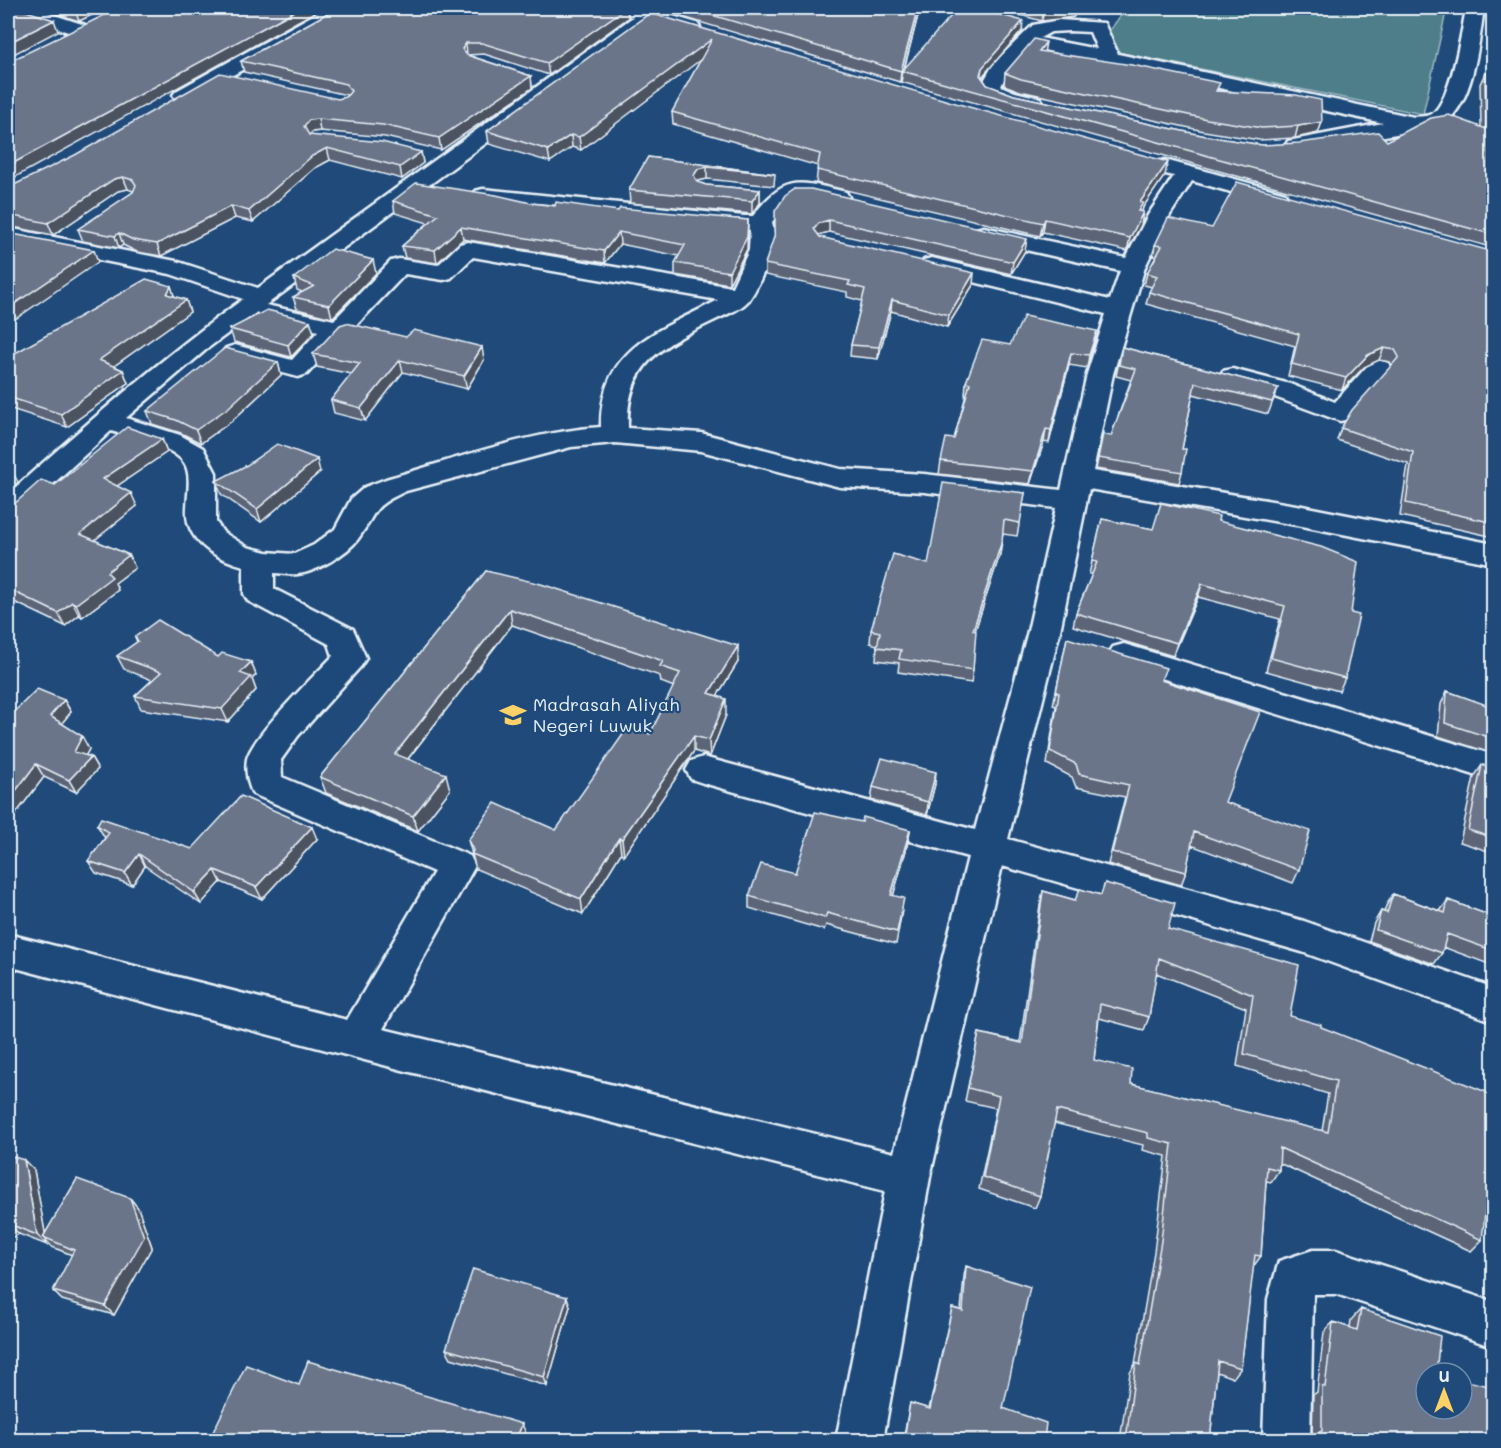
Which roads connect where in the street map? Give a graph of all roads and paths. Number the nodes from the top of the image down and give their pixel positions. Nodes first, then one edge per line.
1 (16, 8) edge
2 (339, 8) edge
3 (624, 8) edge
4 (1111, 8) edge
5 (1475, 8) edge
6 (652, 11) edge
7 (97, 21) edge
8 (1097, 27) junction
9 (78, 30) junction
10 (1031, 31) junction
11 (715, 35) edge
12 (58, 40) edge
13 (1110, 58) junction
14 (219, 75) junction
15 (252, 82) edge
16 (163, 107) edge
17 (1058, 108) edge
18 (1414, 123) junction
19 (1278, 147) edge
20 (1142, 160) edge
21 (1187, 173) junction
22 (413, 186) junction
23 (862, 202) edge
24 (1299, 203) edge
25 (760, 222) junction
26 (88, 224) edge
27 (961, 228) edge
28 (8, 235) edge
29 (58, 244) junction
30 (910, 260) edge
31 (1133, 267) junction
32 (739, 296) junction
33 (253, 302) junction
34 (1120, 310) junction
35 (335, 328) junction
36 (199, 343) junction
37 (1379, 368) edge
38 (1213, 372) edge
39 (106, 421) junction
40 (615, 435) junction
41 (1075, 489) junction
42 (8, 509) edge
43 (1494, 554) edge
44 (259, 560) junction
45 (1100, 648) edge
46 (1494, 768) edge
47 (702, 770) dead end
48 (988, 849) junction
49 (8, 950) edge
50 (1494, 1005) edge
51 (356, 1040) junction
52 (909, 1177) junction
53 (1494, 1325) edge
54 (860, 1440) edge
55 (1286, 1440) edge

1 - 9 street
2 - 14 street
3 - 6 street
4 - 8 street
5 - 18 street
6 - 11 street
6 - 22 street
7 - 9 street
8 - 10 street
8 - 13 street
9 - 12 street
10 - 13 street
10 - 17 street
13 - 18 street
14 - 15 street
14 - 16 street
18 - 19 street
20 - 21 street
21 - 24 street
21 - 31 street
22 - 25 street
22 - 33 street
23 - 25 street
25 - 32 street
26 - 29 street
27 - 31 street
28 - 29 street
29 - 33 street
30 - 34 street
31 - 34 street
32 - 35 street
32 - 40 street
33 - 35 street
33 - 36 street
34 - 41 street
35 - 36 street
36 - 39 street
37 - 38 street
39 - 42 street
39 - 44 street
40 - 41 street
40 - 44 street
41 - 43 street
41 - 48 street
44 - 51 street
45 - 46 street
47 - 48 street
48 - 50 street
48 - 52 street
49 - 51 street
51 - 52 street
52 - 54 street
53 - 55 street

